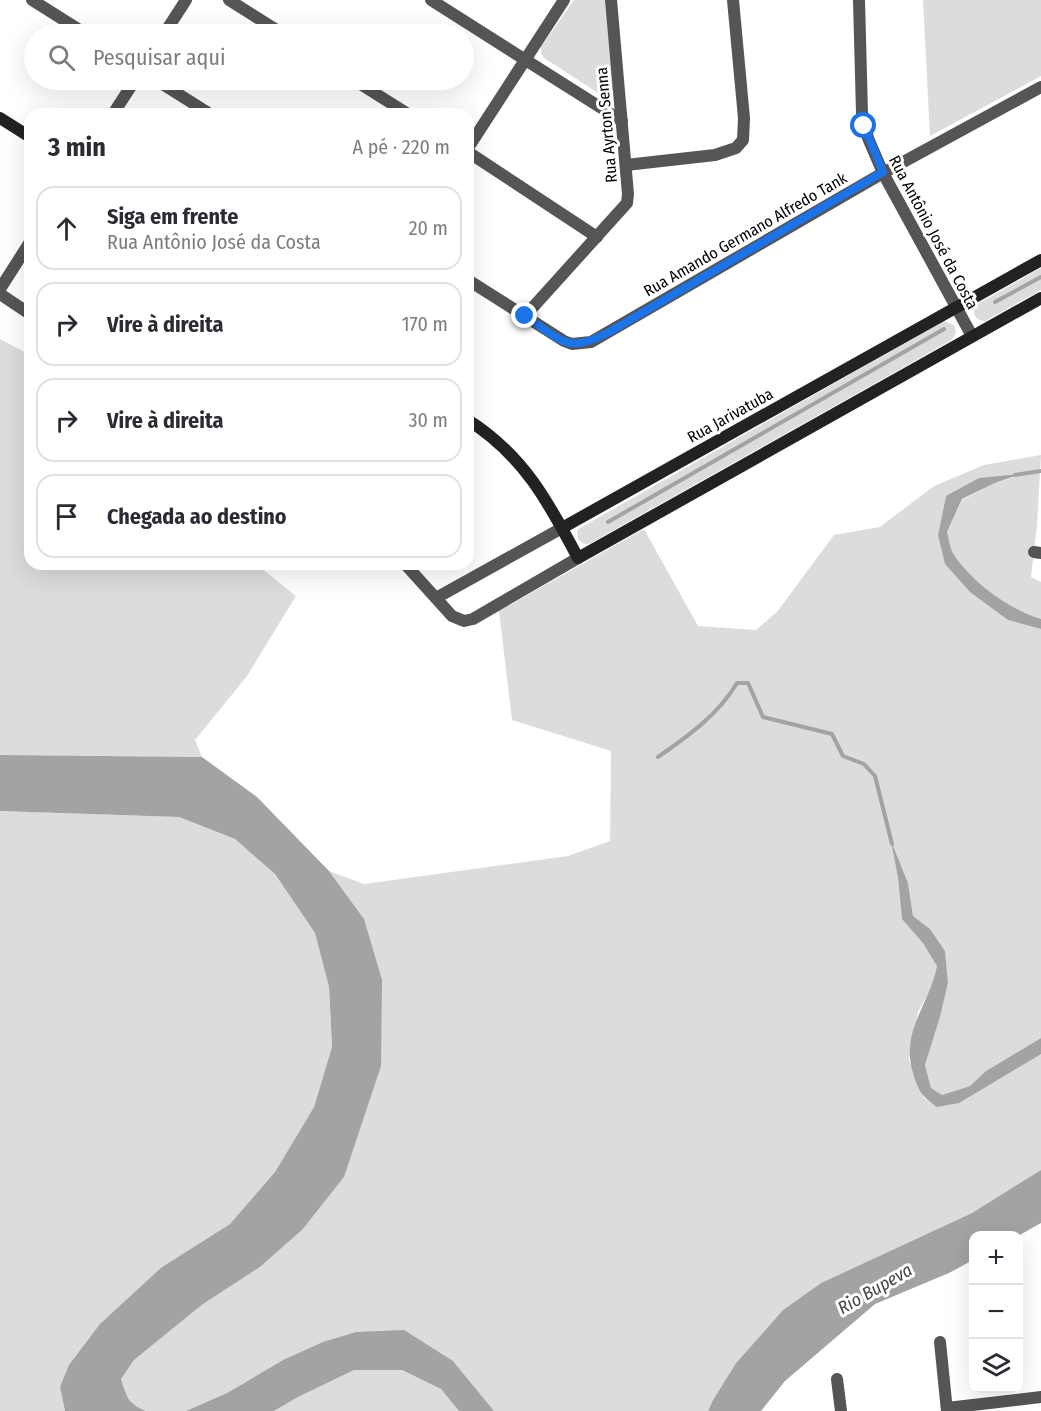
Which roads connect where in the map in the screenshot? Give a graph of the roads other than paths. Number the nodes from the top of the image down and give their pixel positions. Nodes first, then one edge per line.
1 (32, 0) edge
2 (186, 0) edge
3 (229, 0) edge
4 (431, 0) edge
5 (564, 0) edge
6 (611, 0) edge
7 (733, 0) edge
8 (859, 0) edge
9 (70, 24) edge
10 (170, 24) edge
11 (267, 24) edge
12 (469, 24) edge
13 (474, 27) edge
14 (525, 60) junction
15 (1041, 87) edge
16 (129, 90) edge
17 (172, 90) edge
18 (370, 90) edge
19 (117, 108) edge
20 (200, 108) edge
21 (398, 108) edge
22 (0, 118) edge
23 (622, 121) junction
24 (24, 133) edge
25 (474, 139) edge
26 (474, 156) edge
27 (626, 165) junction
28 (883, 172) junction
29 (597, 237) junction
30 (24, 251) edge
31 (1041, 260) edge
32 (474, 284) edge
33 (0, 288) edge
34 (0, 294) edge
35 (1041, 298) edge
36 (956, 308) junction
37 (24, 310) edge
38 (525, 316) junction
39 (972, 336) junction
40 (474, 424) edge
41 (562, 528) junction
42 (578, 558) junction
43 (410, 570) edge
44 (436, 598) junction
45 (939, 1342) dead end
46 (837, 1379) dead end
47 (1041, 1397) edge
48 (947, 1409) edge
49 (841, 1411) edge

1 - 9 street
2 - 10 street
3 - 11 street
4 - 12 street
5 - 14 street
6 - 23 street, Rua Ayrton Senna
7 - 27 street
8 - 28 street, Rua Antônio José da Costa
13 - 14 street
14 - 23 street
14 - 25 street
15 - 28 street, Rua Amando Germano Alfredo Tank
16 - 19 street
17 - 20 street
18 - 21 street
22 - 24 street
23 - 27 street, Rua Ayrton Senna
26 - 29 street
27 - 29 street, Rua Ayrton Senna
28 - 36 street, Rua Antônio José da Costa
28 - 38 street, Rua Amando Germano Alfredo Tank
29 - 38 street, Rua Ayrton Senna
30 - 33 street
31 - 36 street, Rua Jarivatuba
32 - 38 street, Rua Amando Germano Alfredo Tank
34 - 37 street
35 - 39 street
36 - 39 street, Rua Antônio José da Costa
36 - 41 street, Rua Jarivatuba
39 - 42 street
40 - 41 street
41 - 42 street
41 - 44 street, Rua Jarivatuba
42 - 44 street
43 - 44 street
45 - 48 street
46 - 49 street
47 - 48 street

